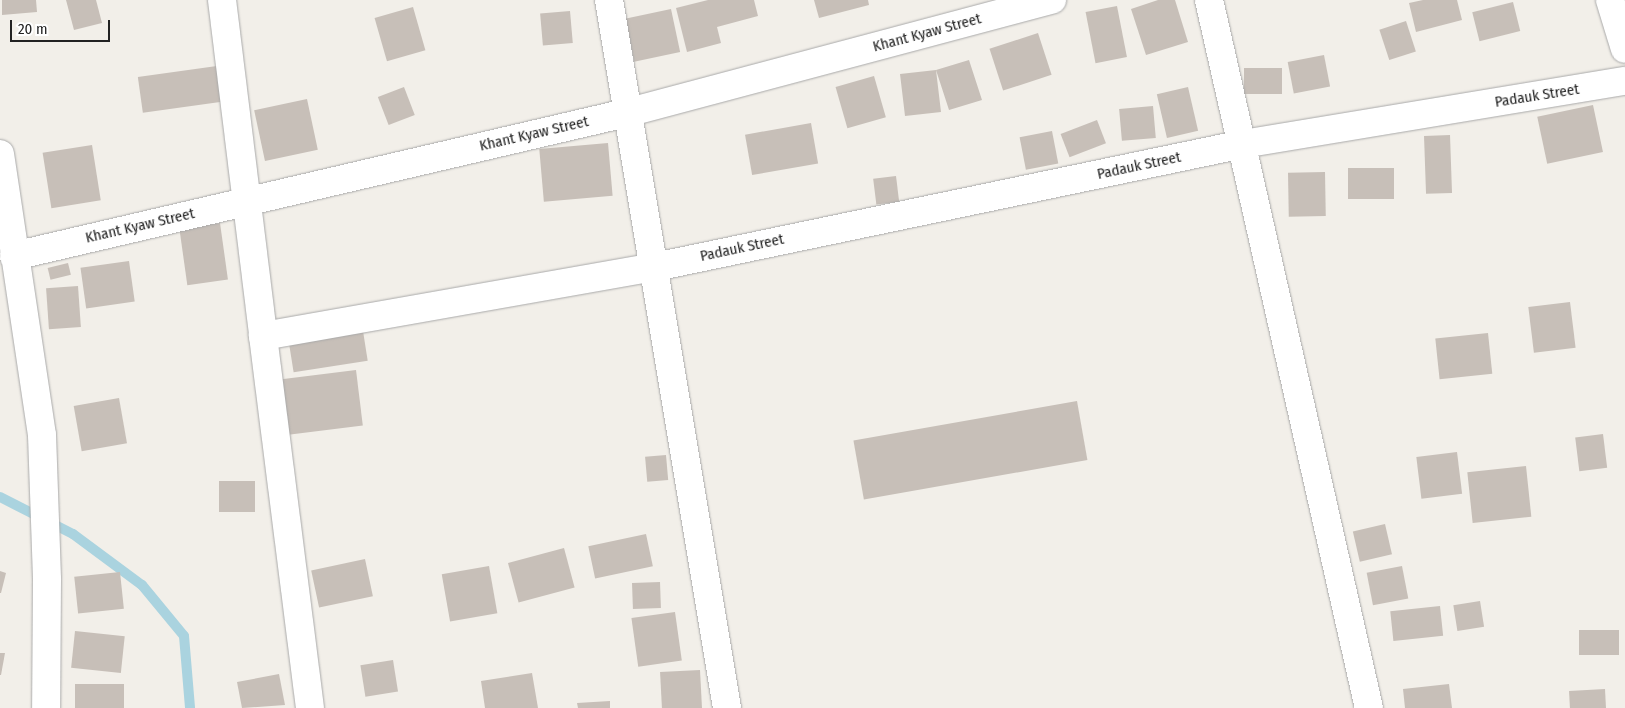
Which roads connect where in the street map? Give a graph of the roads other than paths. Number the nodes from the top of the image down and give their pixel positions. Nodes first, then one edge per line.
1 (222, 0) edge
2 (609, 0) edge
3 (1052, 0) edge
4 (1208, 0) edge
5 (1610, 0) edge
6 (1625, 48) edge
7 (1625, 81) edge
8 (626, 113) junction
9 (1244, 144) junction
10 (0, 154) edge
11 (248, 201) junction
12 (14, 256) junction
13 (655, 266) junction
14 (263, 336) junction
15 (46, 708) edge
16 (310, 708) edge
17 (727, 708) edge
18 (1369, 708) edge

1 - 11 street
2 - 8 street
3 - 8 street, Khant Kyaw Street
4 - 9 street
5 - 6 street
7 - 9 street, Padauk Street
8 - 11 street, Khant Kyaw Street
8 - 13 street
9 - 13 street, Padauk Street
9 - 18 street
10 - 12 street
11 - 12 street, Khant Kyaw Street
11 - 14 street
12 - 15 street
13 - 14 street, Padauk Street
13 - 17 street
14 - 16 street

